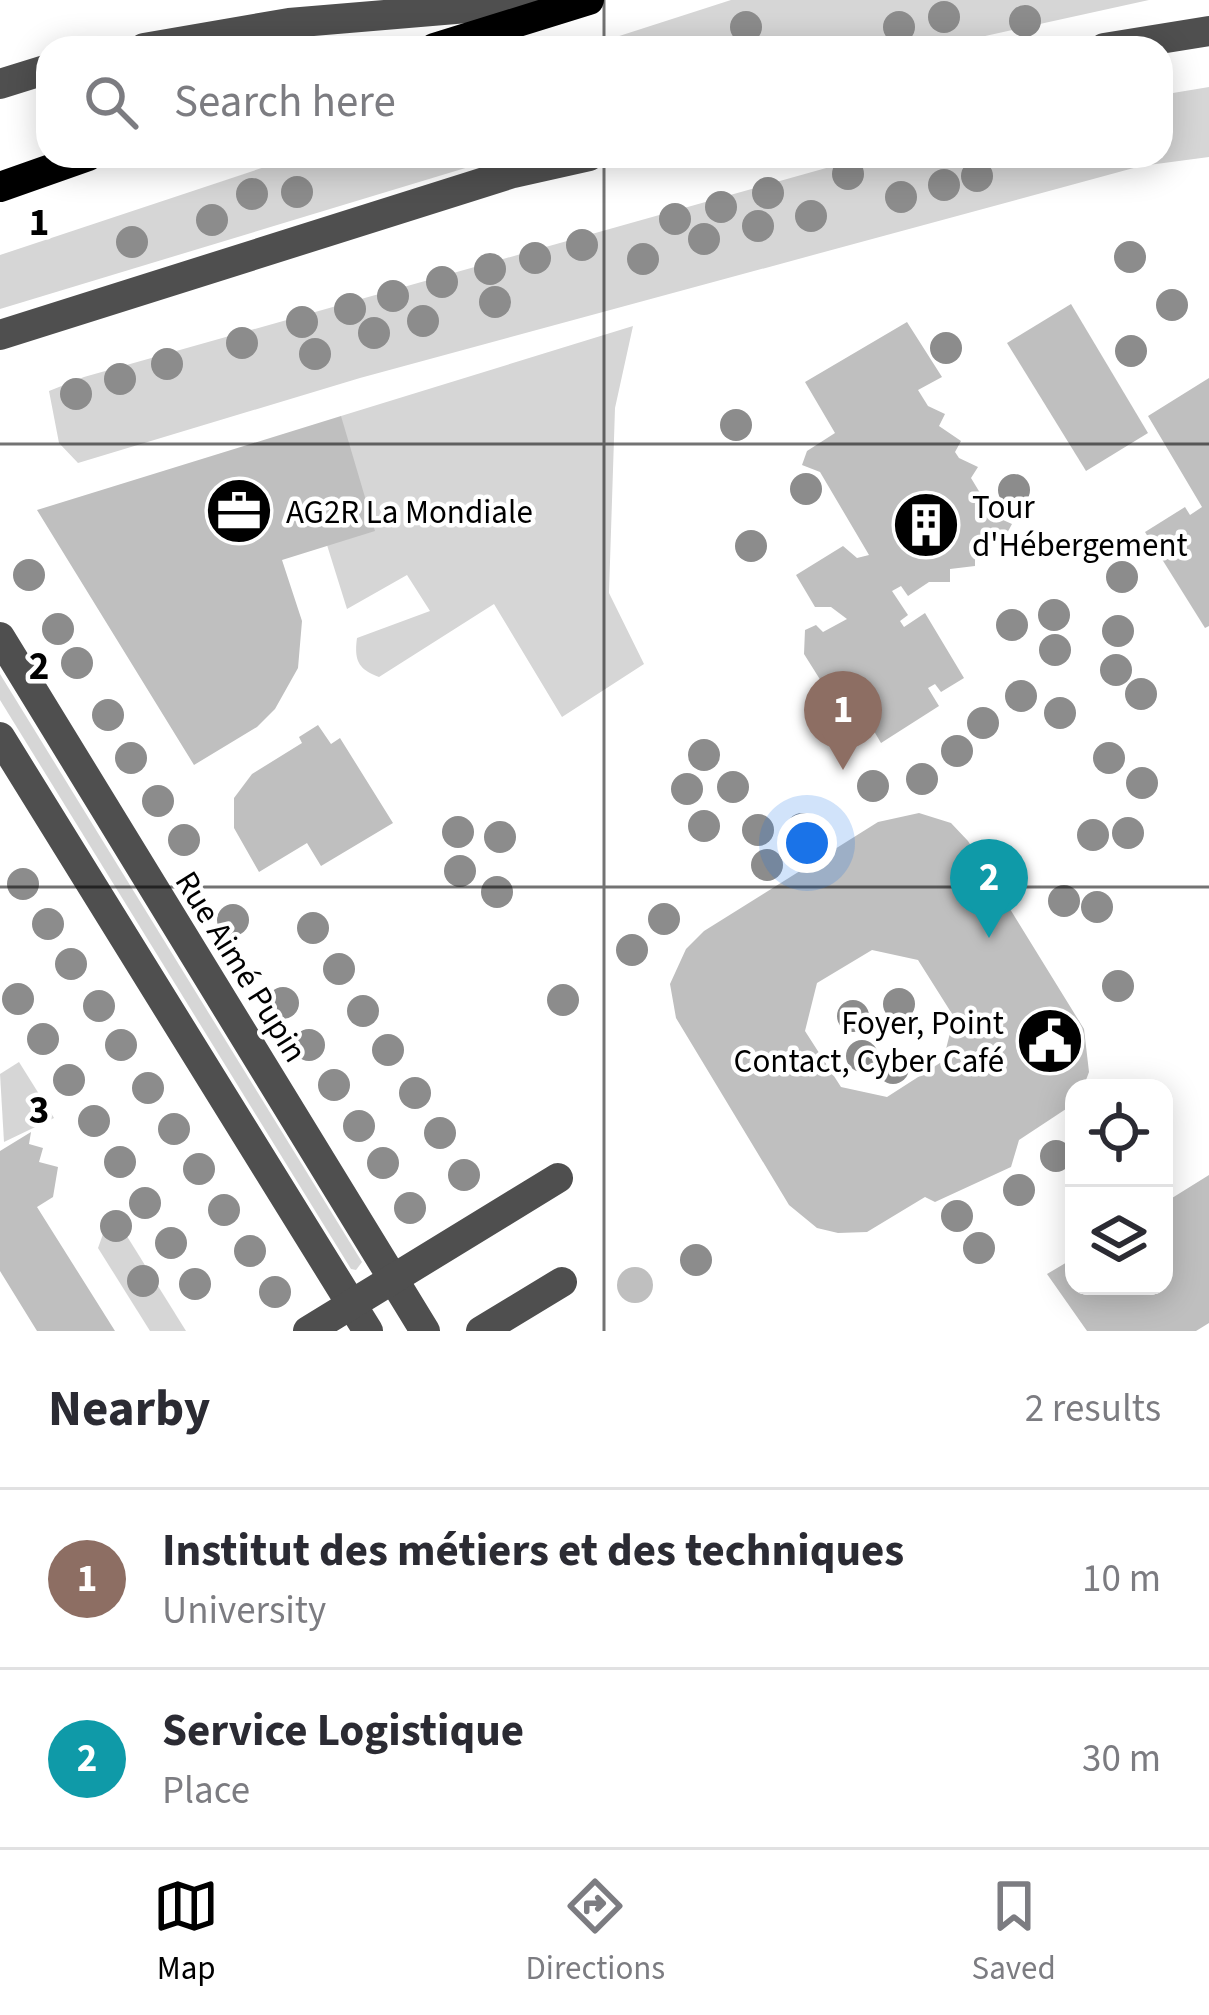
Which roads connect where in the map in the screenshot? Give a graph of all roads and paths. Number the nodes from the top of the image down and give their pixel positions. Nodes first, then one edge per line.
1 (569, 0) edge
2 (589, 0) edge
3 (1209, 31) edge
4 (214, 36) edge
5 (473, 36) edge
6 (1173, 37) edge
7 (36, 73) edge
8 (0, 84) edge
9 (54, 168) edge
10 (532, 168) edge
11 (0, 187) edge
12 (0, 335) edge
13 (0, 637) edge
14 (0, 737) edge
15 (558, 1178) dead end
16 (393, 1279) junction
17 (562, 1282) dead end
18 (351, 1304) junction
19 (493, 1324) edge
20 (308, 1331) edge
21 (368, 1331) edge
22 (425, 1331) edge

1 - 4 street
2 - 5 main road
3 - 6 street
7 - 8 street
9 - 11 main road
10 - 12 street
13 - 16 street, Rue Aimé Pupin
14 - 18 street
15 - 16 street
16 - 18 street
16 - 22 street, Rue Aimé Pupin
17 - 19 street
18 - 20 street
18 - 21 street

